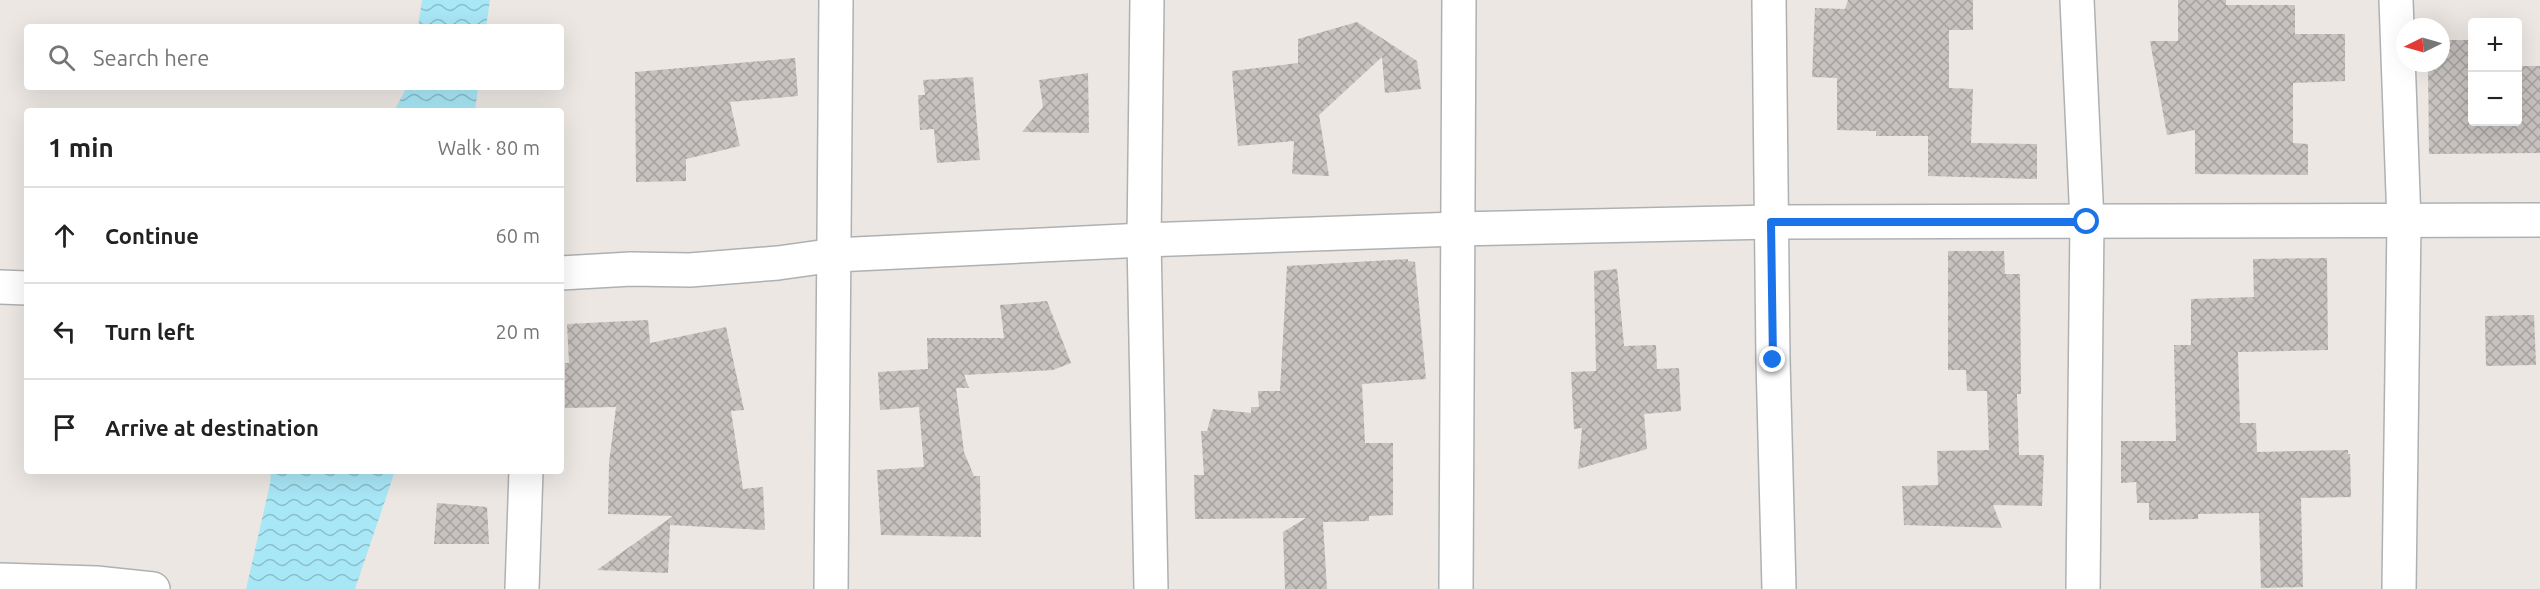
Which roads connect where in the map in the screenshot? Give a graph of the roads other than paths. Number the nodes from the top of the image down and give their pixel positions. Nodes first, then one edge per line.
1 (836, 0) edge
2 (1146, 0) edge
3 (1459, 0) edge
4 (1769, 0) edge
5 (2077, 0) edge
6 (2396, 0) edge
7 (2540, 220) edge
8 (1771, 222) junction
9 (2087, 222) junction
10 (2404, 222) junction
11 (1457, 229) junction
12 (1144, 240) junction
13 (835, 255) junction
14 (564, 273) edge
15 (0, 287) edge
16 (24, 288) edge
17 (526, 474) edge
18 (0, 580) edge
19 (153, 589) edge
20 (522, 589) edge
21 (831, 589) edge
22 (1151, 589) edge
23 (1456, 589) edge
24 (1779, 589) edge
25 (2084, 589) edge
26 (2399, 589) edge

1 - 13 street
2 - 12 street
3 - 11 street
4 - 8 street
5 - 9 street
6 - 10 street
7 - 10 street
8 - 9 street
8 - 11 street
8 - 24 street
9 - 10 street
9 - 25 street
10 - 26 street
11 - 12 street
11 - 23 street
12 - 13 street
12 - 22 street
13 - 14 street
13 - 21 street
15 - 16 street
17 - 20 street
18 - 19 street

